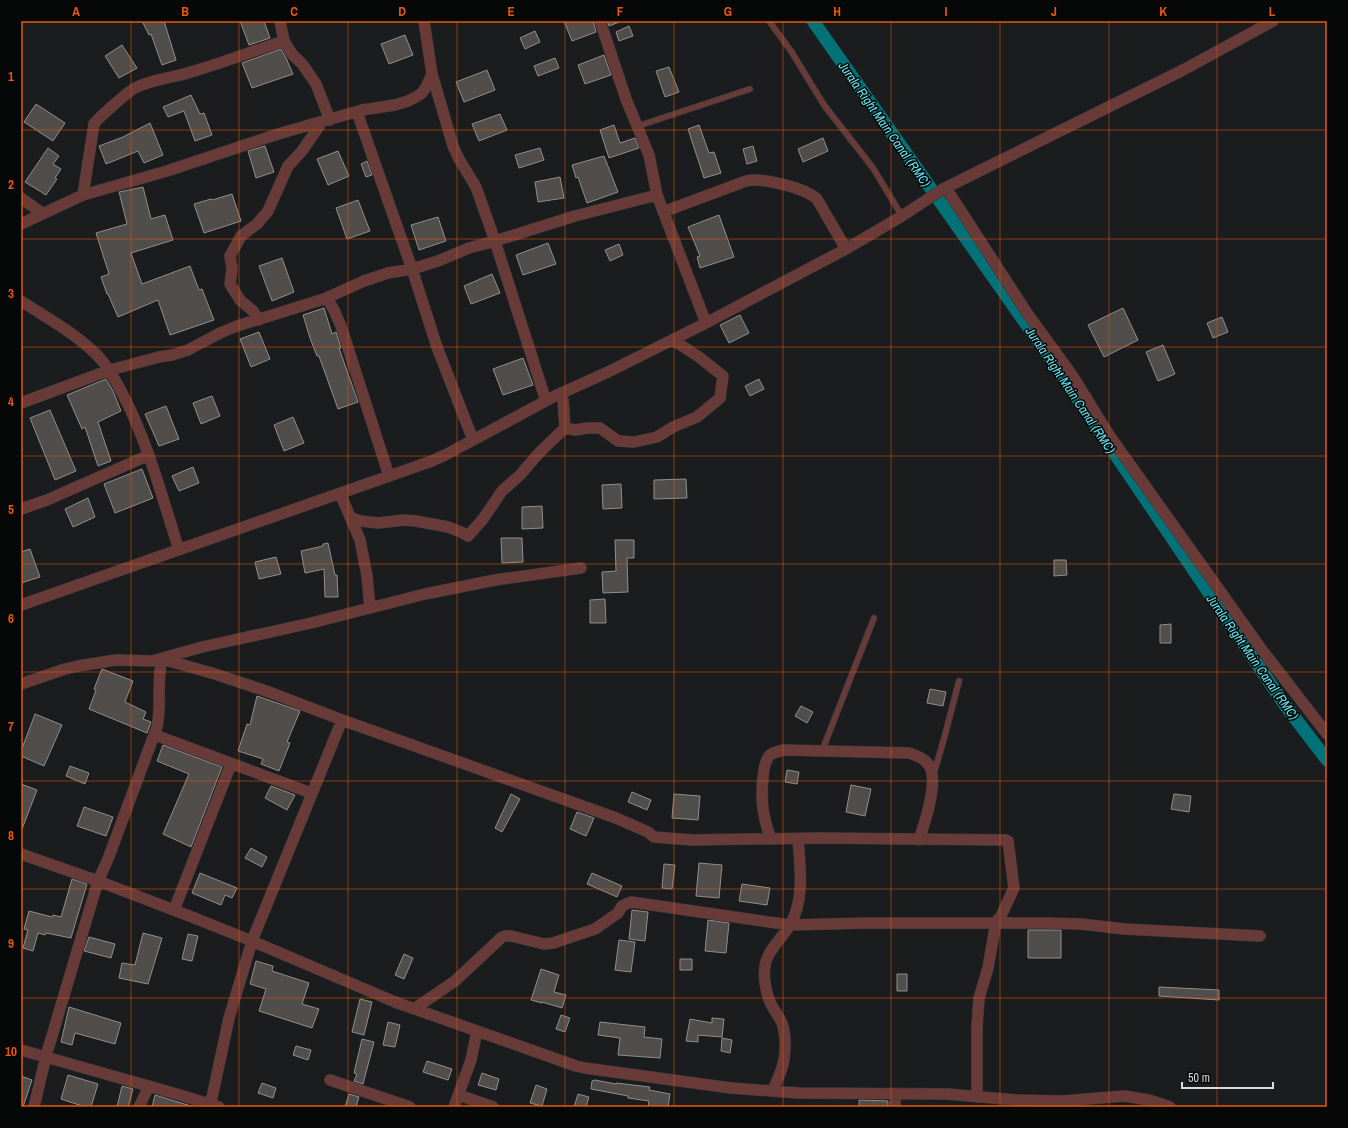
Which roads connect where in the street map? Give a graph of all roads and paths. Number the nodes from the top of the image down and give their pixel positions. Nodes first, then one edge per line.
1 (280, 21) edge
2 (424, 21) edge
3 (600, 21) edge
4 (770, 21) edge
5 (1273, 21) edge
6 (284, 41) junction
7 (432, 74) junction
8 (750, 89) dead end
9 (357, 112) junction
10 (326, 121) junction
11 (638, 126) junction
12 (944, 188) junction
13 (83, 195) junction
14 (657, 195) junction
15 (21, 198) edge
16 (664, 212) junction
17 (42, 214) junction
18 (903, 215) junction
19 (21, 224) edge
20 (496, 241) junction
21 (846, 249) junction
22 (412, 269) junction
23 (327, 298) junction
24 (21, 300) edge
25 (259, 320) junction
26 (706, 323) junction
27 (673, 340) junction
28 (110, 370) junction
29 (561, 393) junction
30 (546, 401) junction
31 (21, 402) edge
32 (565, 428) junction
33 (473, 440) junction
34 (149, 455) junction
35 (389, 476) junction
36 (340, 493) junction
37 (21, 509) edge
38 (351, 518) junction
39 (179, 550) junction
40 (581, 568) dead end
41 (21, 605) edge
42 (370, 608) junction
43 (874, 618) dead end
44 (162, 659) junction
45 (959, 681) dead end
46 (21, 684) edge
47 (342, 720) junction
48 (155, 734) junction
49 (1327, 734) edge
50 (822, 751) junction
51 (231, 764) junction
52 (932, 779) junction
53 (312, 793) junction
54 (771, 839) junction
55 (798, 839) junction
56 (920, 840) junction
57 (21, 854) edge
58 (98, 881) junction
59 (174, 910) junction
60 (996, 922) junction
61 (790, 925) junction
62 (1260, 936) dead end
63 (252, 941) junction
64 (414, 1009) junction
65 (477, 1031) junction
66 (21, 1050) edge
67 (46, 1056) junction
68 (330, 1080) dead end
69 (149, 1086) junction
70 (773, 1090) junction
71 (895, 1094) junction
72 (458, 1095) junction
73 (977, 1097) junction
74 (213, 1106) edge
75 (34, 1107) edge
76 (139, 1107) edge
77 (410, 1107) edge
78 (454, 1107) edge
79 (493, 1107) edge
80 (895, 1107) edge
81 (1170, 1107) edge

1 - 6 street
2 - 7 street
3 - 11 street
4 - 18 lane
5 - 12 street
6 - 10 street
6 - 13 street
7 - 9 street
7 - 20 street
8 - 11 lane
9 - 10 street
9 - 22 street
10 - 13 street
10 - 25 street
11 - 14 street
12 - 18 street
12 - 49 street
13 - 17 street
14 - 16 street
14 - 20 street
15 - 17 street
16 - 21 street
16 - 26 street
17 - 19 street
18 - 21 street
20 - 22 street
20 - 30 street
21 - 26 street
22 - 23 street
22 - 33 street
23 - 25 street
23 - 35 street
24 - 28 street
25 - 28 street
26 - 27 street
27 - 29 street
27 - 32 street
28 - 31 street
28 - 34 street
29 - 30 street
29 - 32 street
30 - 33 street
32 - 38 street
33 - 35 street
34 - 37 street
34 - 39 street
35 - 36 street
36 - 38 street
36 - 39 street
38 - 42 street
39 - 41 street
40 - 42 street
42 - 44 street
43 - 50 lane
44 - 46 street
44 - 47 street
44 - 48 street
45 - 52 lane
47 - 53 street
47 - 54 street
48 - 51 street
48 - 58 street
50 - 52 street
50 - 54 street
51 - 53 street
51 - 59 street
52 - 56 street
53 - 63 street
54 - 55 street
55 - 56 street
55 - 61 street
56 - 60 street
57 - 58 street
58 - 59 street
58 - 67 street
59 - 63 street
60 - 61 street
60 - 62 street
60 - 73 street
61 - 64 street
61 - 70 street
63 - 64 street
63 - 74 street
64 - 65 street
65 - 70 street
65 - 72 street
66 - 67 street
67 - 69 street
67 - 75 street
68 - 77 street
69 - 74 street
69 - 76 street
70 - 71 street
71 - 73 street
71 - 80 street
72 - 78 street
72 - 79 street
73 - 81 street

